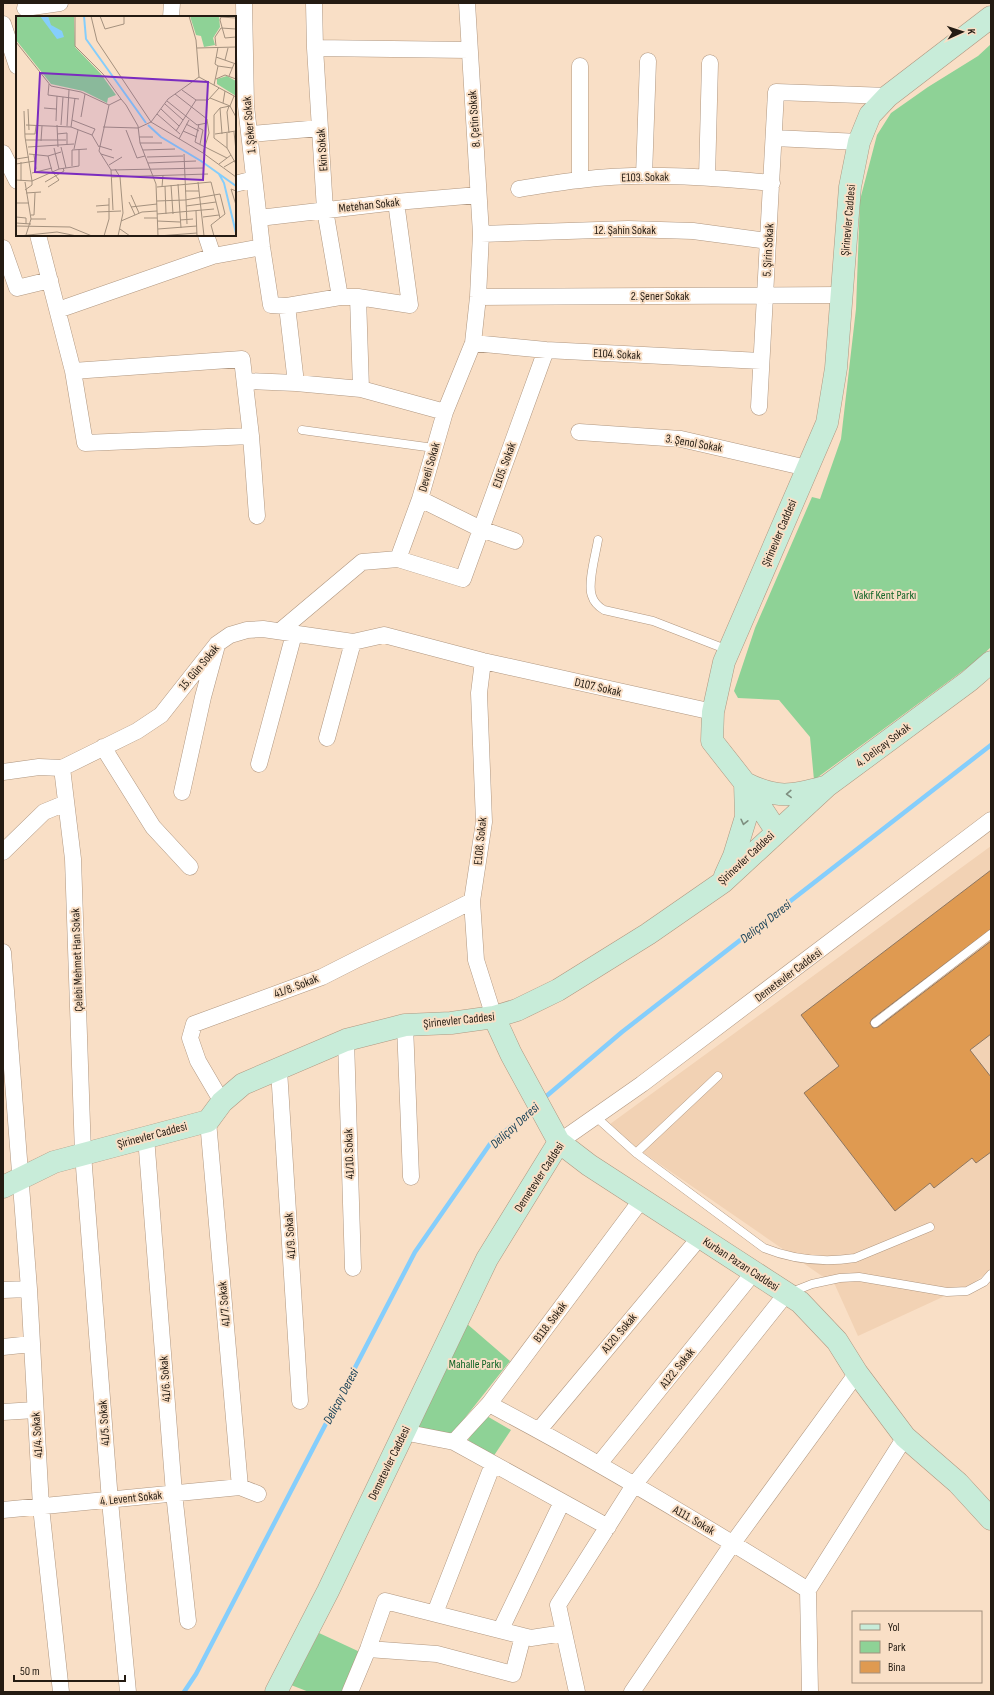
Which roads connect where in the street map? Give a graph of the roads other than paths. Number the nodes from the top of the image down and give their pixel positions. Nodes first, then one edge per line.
1 (60, 3) edge
2 (172, 3) edge
3 (244, 3) edge
4 (314, 3) edge
5 (467, 3) edge
6 (26, 8) dead end
7 (171, 16) edge
8 (991, 17) edge
9 (3, 24) edge
10 (315, 48) junction
11 (469, 50) junction
12 (648, 61) dead end
13 (710, 62) dead end
14 (16, 63) edge
15 (580, 66) dead end
16 (888, 96) junction
17 (240, 104) edge
18 (320, 128) junction
19 (250, 134) junction
20 (774, 138) junction
21 (859, 142) junction
22 (3, 153) edge
23 (13, 176) edge
24 (644, 176) junction
25 (707, 177) junction
26 (254, 179) junction
27 (580, 179) junction
28 (772, 183) junction
29 (236, 184) edge
30 (519, 190) dead end
31 (478, 195) junction
32 (396, 202) junction
33 (326, 210) junction
34 (259, 218) junction
35 (481, 234) junction
36 (42, 236) edge
37 (206, 236) edge
38 (768, 241) junction
39 (262, 247) junction
40 (3, 248) edge
41 (213, 256) junction
42 (50, 280) junction
43 (841, 295) junction
44 (765, 296) junction
45 (340, 297) junction
46 (358, 297) junction
47 (478, 297) junction
48 (287, 306) junction
49 (58, 310) junction
50 (473, 343) junction
51 (546, 350) junction
52 (761, 361) junction
53 (73, 371) junction
54 (246, 381) junction
55 (296, 383) junction
56 (361, 389) junction
57 (758, 407) dead end
58 (445, 412) junction
59 (302, 430) dead end
60 (579, 432) dead end
61 (251, 436) junction
62 (434, 448) junction
63 (807, 468) junction
64 (420, 500) junction
65 (257, 516) dead end
66 (481, 529) junction
67 (598, 540) dead end
68 (515, 541) dead end
69 (398, 559) junction
70 (287, 633) junction
71 (353, 642) junction
72 (217, 644) junction
73 (729, 651) junction
74 (483, 661) junction
75 (991, 662) edge
76 (713, 712) junction
77 (327, 738) dead end
78 (103, 747) junction
79 (259, 764) dead end
80 (62, 768) junction
81 (3, 772) edge
82 (745, 783) junction
83 (827, 786) junction
84 (182, 792) dead end
85 (66, 803) junction
86 (991, 820) edge
87 (777, 832) junction
88 (3, 852) edge
89 (190, 867) dead end
90 (723, 882) junction
91 (472, 901) junction
92 (991, 934) edge
93 (3, 952) edge
94 (494, 1017) junction
95 (875, 1023) dead end
96 (404, 1025) junction
97 (346, 1040) junction
98 (279, 1070) junction
99 (718, 1076) dead end
100 (222, 1102) junction
101 (596, 1117) junction
102 (208, 1121) junction
103 (146, 1137) junction
104 (556, 1137) junction
105 (636, 1153) junction
106 (83, 1154) junction
107 (411, 1177) dead end
108 (12, 1182) edge
109 (642, 1199) junction
110 (930, 1227) dead end
111 (700, 1237) junction
112 (352, 1268) dead end
113 (754, 1272) junction
114 (991, 1274) edge
115 (29, 1289) junction
116 (3, 1290) edge
117 (786, 1294) junction
118 (32, 1344) junction
119 (3, 1347) edge
120 (857, 1373) junction
121 (300, 1401) dead end
122 (489, 1404) junction
123 (35, 1410) junction
124 (3, 1412) edge
125 (538, 1430) junction
126 (403, 1432) junction
127 (905, 1437) junction
128 (454, 1442) junction
129 (493, 1464) junction
130 (599, 1464) junction
131 (634, 1485) junction
132 (240, 1487) junction
133 (174, 1493) junction
134 (258, 1494) dead end
135 (110, 1501) junction
136 (562, 1502) junction
137 (41, 1507) junction
138 (3, 1510) edge
139 (991, 1519) edge
140 (608, 1527) junction
141 (733, 1543) junction
142 (808, 1590) junction
143 (435, 1612) junction
144 (188, 1621) dead end
145 (501, 1629) junction
146 (564, 1634) junction
147 (523, 1636) junction
148 (368, 1649) junction
149 (282, 1690) edge
150 (61, 1692) edge
151 (128, 1692) edge
152 (350, 1692) edge
153 (577, 1692) edge
154 (632, 1692) edge
155 (810, 1692) edge

1 - 6 street
2 - 7 street
3 - 17 street, 1. Şeker Sokak
4 - 10 street, Ekin Sokak
5 - 11 street, 8. Çetin Sokak
8 - 16 main road, Şirinevler Caddesi
9 - 14 street
10 - 11 street
10 - 18 street, Ekin Sokak
11 - 31 street, 8. Çetin Sokak
12 - 24 street
13 - 25 street
15 - 27 street
16 - 20 street, 5. Şirin Sokak
16 - 21 main road, Şirinevler Caddesi
17 - 19 street, 1. Şeker Sokak
18 - 19 street
18 - 33 street, Ekin Sokak
19 - 26 street, 1. Şeker Sokak
20 - 21 street
20 - 28 street, 5. Şirin Sokak
21 - 43 main road, Şirinevler Caddesi
22 - 23 street
24 - 25 street, E103. Sokak
24 - 27 street, E103. Sokak
25 - 28 street, E103. Sokak
26 - 29 street
26 - 34 street, 1. Şeker Sokak
27 - 30 street, E103. Sokak
28 - 38 street, 5. Şirin Sokak
31 - 32 street, Metehan Sokak
31 - 35 street, 8. Çetin Sokak
32 - 33 street, Metehan Sokak
32 - 46 street
33 - 34 street, Metehan Sokak
33 - 45 street, Ekin Sokak
34 - 39 street, 1. Şeker Sokak
35 - 38 street, 12. Şahin Sokak
35 - 47 street, Develi Sokak
36 - 42 street
37 - 41 street
38 - 44 street, 5. Şirin Sokak
39 - 41 street
39 - 48 street, 1. Şeker Sokak
40 - 42 street
41 - 49 street
42 - 49 street
43 - 44 street, 2. Şener Sokak
43 - 63 main road, Şirinevler Caddesi
44 - 47 street, 2. Şener Sokak
44 - 52 street, 5. Şirin Sokak
45 - 46 street
45 - 48 street
46 - 56 street
47 - 50 street, Develi Sokak
48 - 55 street
49 - 53 street
50 - 51 street, E104. Sokak
50 - 58 street, Develi Sokak
51 - 52 street, E104. Sokak
51 - 66 street, E105. Sokak
52 - 57 street, 5. Şirin Sokak
53 - 54 street
53 - 61 street
54 - 55 street
54 - 61 street
55 - 56 street
56 - 58 street
58 - 62 street, Develi Sokak
59 - 62 lane
60 - 63 street, 3. Şenol Sokak
61 - 65 street
62 - 64 street, Develi Sokak
63 - 73 main road, Şirinevler Caddesi
64 - 66 street
64 - 69 street, Develi Sokak
66 - 68 street
66 - 69 street, E105. Sokak
67 - 73 lane
69 - 70 street
70 - 71 street, 15. Gün Sokak
70 - 72 street, 15. Gün Sokak
70 - 79 street
71 - 74 street, 15. Gün Sokak
71 - 77 street
72 - 78 street, 15. Gün Sokak
72 - 84 street
73 - 76 main road, Şirinevler Caddesi
74 - 76 street, D107. Sokak
74 - 91 street, E108. Sokak
75 - 83 main road, 4. Deliçay Sokak
76 - 82 main road, Şirinevler Caddesi
78 - 80 street, 15. Gün Sokak
78 - 89 street
80 - 81 street, 15. Gün Sokak
80 - 85 street, Çelebi Mehmet Han Sokak
83 -> 82 main road
82 - 87 main road, Şirinevler Caddesi
82 -> 90 main road
83 - 87 main road, 4. Deliçay Sokak
85 - 88 street
85 - 106 street, Çelebi Mehmet Han Sokak
86 - 101 street, Demetevler Caddesi
87 - 90 main road, Şirinevler Caddesi
90 - 94 main road, Şirinevler Caddesi
91 - 94 street, E108. Sokak
91 - 100 street, 41/8. Sokak
92 - 95 lane
93 - 108 street, 41/4. Sokak
94 - 96 main road, Şirinevler Caddesi
94 - 104 main road, Kurban Pazarı Caddesi
96 - 97 main road, Şirinevler Caddesi
96 - 107 street
97 - 98 main road, Şirinevler Caddesi
97 - 112 street, 41/10. Sokak
98 - 100 main road, Şirinevler Caddesi
98 - 121 street, 41/9. Sokak
99 - 105 lane
100 - 102 main road, Şirinevler Caddesi
101 - 104 street, Demetevler Caddesi
101 - 105 lane
102 - 103 main road, Şirinevler Caddesi
102 - 132 street, 41/7. Sokak
103 - 106 main road, Şirinevler Caddesi
103 - 133 street, 41/6. Sokak
104 - 109 main road, Kurban Pazarı Caddesi
104 - 126 main road, Demetevler Caddesi
105 - 110 lane
106 - 108 main road, Şirinevler Caddesi
106 - 135 street, 41/5. Sokak
108 - 115 street, 41/4. Sokak
109 - 111 main road, Kurban Pazarı Caddesi
109 - 122 street, B118. Sokak
111 - 113 main road, Kurban Pazarı Caddesi
111 - 125 street, A120. Sokak
113 - 117 main road, Kurban Pazarı Caddesi
113 - 130 street, A122. Sokak
114 - 117 lane
115 - 116 street
115 - 118 street, 41/4. Sokak
117 - 120 main road, Kurban Pazarı Caddesi
117 - 131 street
118 - 119 street
118 - 123 street, 41/4. Sokak
120 - 127 main road, Kurban Pazarı Caddesi
120 - 141 street
122 - 125 street, A111. Sokak
122 - 128 street, B118. Sokak
123 - 124 street
123 - 137 street, 41/4. Sokak
125 - 130 street, A111. Sokak
126 - 128 street
126 - 149 main road, Demetevler Caddesi
127 - 139 main road, Kurban Pazarı Caddesi
127 - 142 street
128 - 129 street
129 - 136 street
129 - 143 street
130 - 131 street, A111. Sokak
131 - 140 street
131 - 141 street, A111. Sokak
132 - 133 street, 4. Levent Sokak
132 - 134 street, 4. Levent Sokak
133 - 135 street, 4. Levent Sokak
133 - 144 street, 41/6. Sokak
135 - 137 street, 4. Levent Sokak
135 - 151 street, 41/5. Sokak
136 - 140 street
136 - 145 street
137 - 138 street, 4. Levent Sokak
137 - 150 street, 41/4. Sokak
140 - 146 street
141 - 142 street, A111. Sokak
141 - 154 street
142 - 155 street
143 - 145 street
143 - 148 street
145 - 147 street
146 - 147 street
146 - 153 street
147 - 148 street
148 - 152 street

